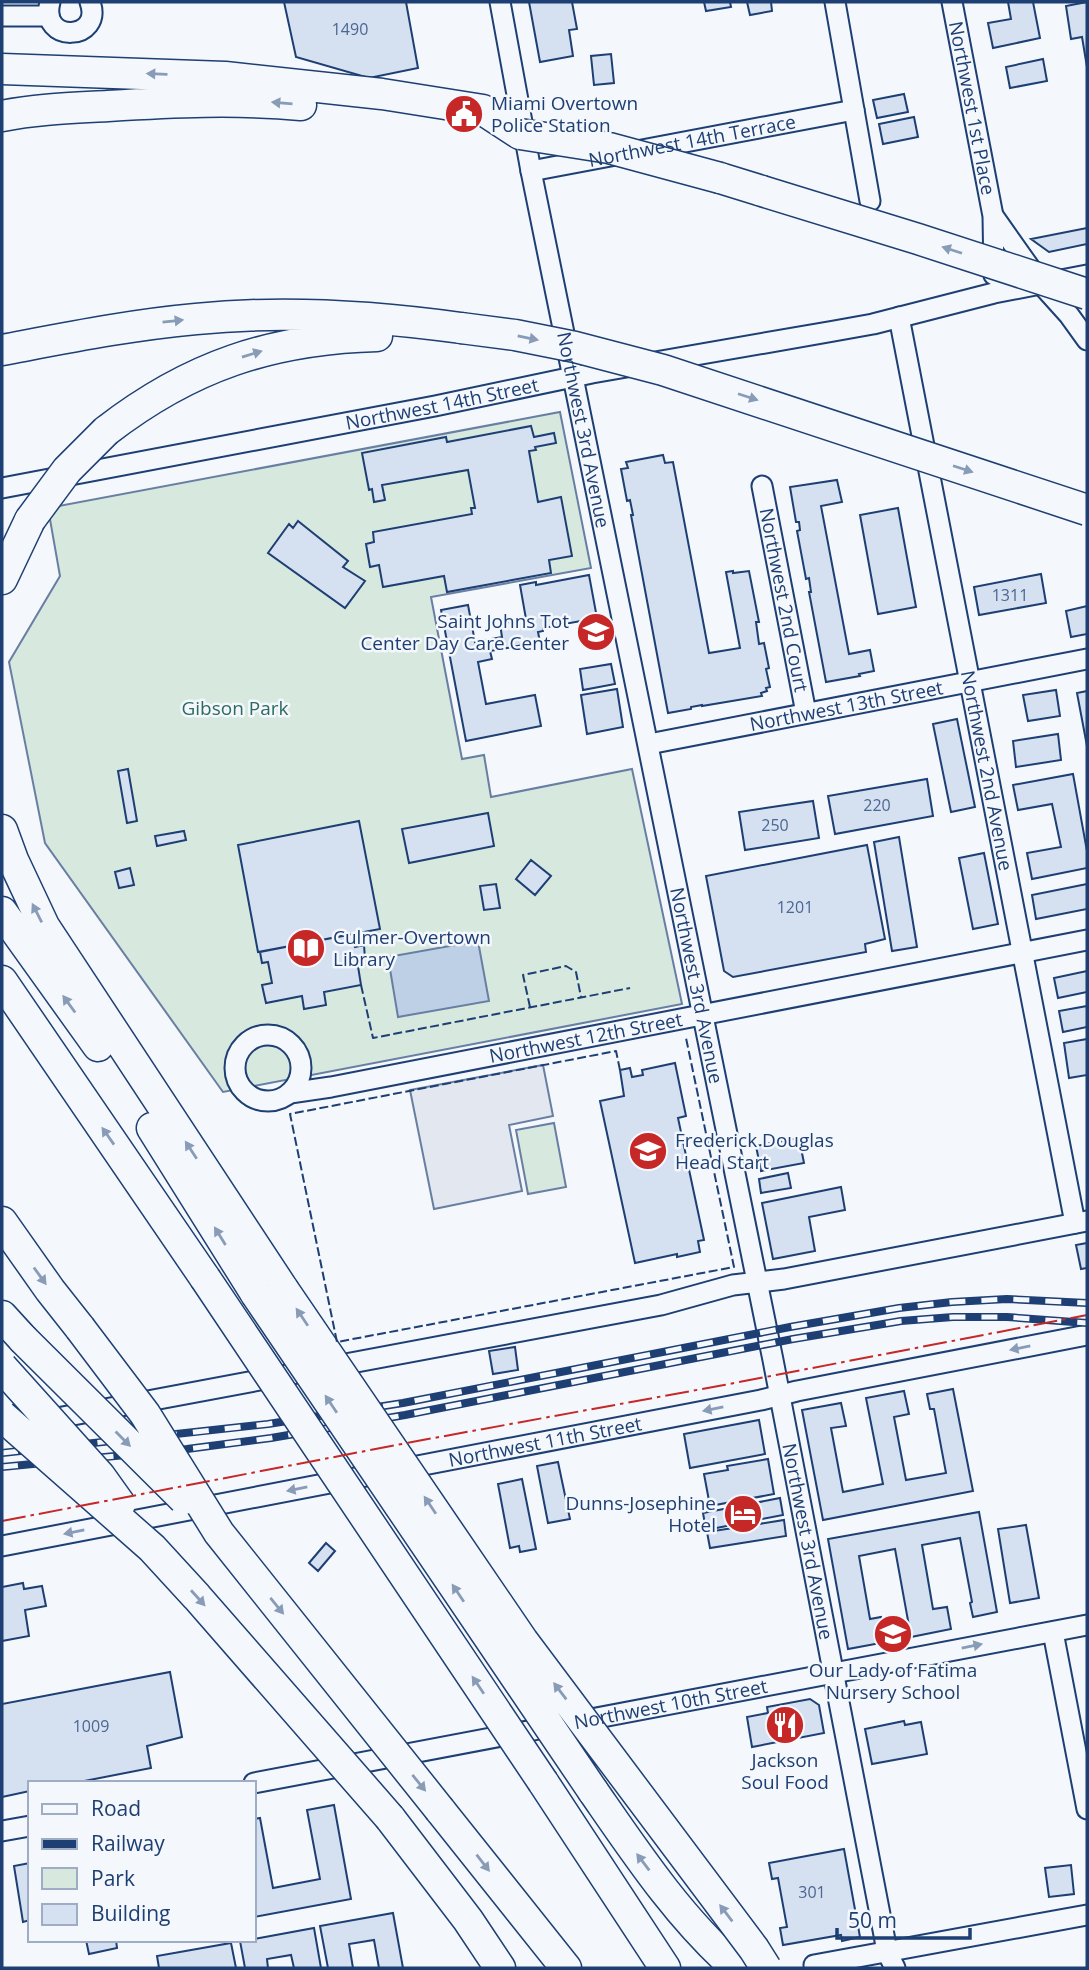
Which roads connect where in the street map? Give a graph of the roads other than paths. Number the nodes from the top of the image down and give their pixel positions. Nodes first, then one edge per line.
1 (90, 2) edge
2 (500, 2) edge
3 (835, 2) edge
4 (952, 2) edge
5 (50, 9) edge
6 (2, 16) edge
7 (2, 69) edge
8 (62, 109) junction
9 (854, 110) junction
10 (2, 116) edge
11 (2, 134) edge
12 (520, 134) junction
13 (531, 171) junction
14 (870, 201) dead end
15 (993, 216) junction
16 (1087, 275) edge
17 (1042, 285) junction
18 (993, 293) junction
19 (1087, 294) edge
20 (899, 317) junction
21 (461, 328) junction
22 (106, 331) junction
23 (2, 335) edge
24 (1087, 340) edge
25 (2, 350) edge
26 (573, 377) junction
27 (762, 486) dead end
28 (2, 488) edge
29 (1087, 510) edge
30 (2, 579) edge
31 (1087, 659) edge
32 (970, 682) junction
33 (806, 713) junction
34 (649, 744) junction
35 (2, 830) edge
36 (2, 912) edge
37 (1087, 940) edge
38 (1022, 953) junction
39 (2, 981) edge
40 (10, 1001) edge
41 (703, 1014) junction
42 (290, 1093) dead end
43 (2, 1222) edge
44 (1081, 1222) edge
45 (757, 1282) junction
46 (270, 1291) junction
47 (2, 1316) edge
48 (1087, 1335) edge
49 (2, 1367) edge
50 (780, 1395) junction
51 (2, 1416) edge
52 (2, 1427) edge
53 (219, 1533) junction
54 (2, 1546) edge
55 (152, 1548) junction
56 (1087, 1625) edge
57 (1053, 1632) junction
58 (833, 1673) junction
59 (256, 1783) edge
60 (1087, 1809) edge
61 (28, 1826) edge
62 (2, 1831) edge
63 (1087, 1915) edge
64 (891, 1960) edge
65 (814, 1965) dead end
66 (500, 1968) edge
67 (566, 1968) edge
68 (665, 1968) edge
69 (736, 1968) edge
70 (766, 1968) edge

1 - 5 street
2 - 13 street, Northwest 3rd Avenue
3 - 9 street
4 - 15 street, Northwest 1st Place
5 - 6 street
12 -> 7 highway
8 - 10 highway
8 - 11 highway
12 -> 8 highway
9 - 13 street, Northwest 14th Terrace
9 - 14 street
19 -> 12 highway, bridge
13 - 26 street, Northwest 3rd Avenue
15 - 17 street, Northwest 1st Place
15 - 18 street, Northwest 1st Place
16 - 17 street, Northwest 14th Street
17 - 18 street, Northwest 14th Street
17 - 24 street, Northwest 1st Place
18 - 20 street, Northwest 14th Street
20 - 26 street, Northwest 14th Street
20 - 32 street, Northwest 2nd Avenue
22 -> 21 highway
21 -> 29 highway, bridge
30 -> 21 highway, bridge
22 - 23 highway
22 - 25 highway
26 - 28 street, Northwest 14th Street
26 - 34 street, Northwest 3rd Avenue
27 - 33 street, Northwest 2nd Court
31 - 32 street, Northwest 13th Street
32 - 33 street, Northwest 13th Street
32 - 38 street, Northwest 2nd Avenue
33 - 34 street, Northwest 13th Street
34 - 41 street, Northwest 3rd Avenue
46 -> 35 highway
46 -> 36 highway
37 - 38 street, Northwest 12th Street
38 - 41 street, Northwest 12th Street
38 - 44 street, Northwest 2nd Avenue
39 - 40 highway
68 -> 40 highway, bridge
41 - 42 street, Northwest 12th Street
41 - 45 street, Northwest 3rd Avenue
43 -> 53 highway, bridge
44 - 45 street
45 - 50 street, Northwest 3rd Avenue
45 - 52 street
69 -> 46 highway, bridge
70 -> 46 highway, bridge
47 -> 53 highway, bridge
48 -> 50 street, Northwest 11th Street
49 - 55 highway, bridge
50 -> 54 street, Northwest 11th Street
50 - 58 street, Northwest 3rd Avenue
51 - 55 highway, bridge
53 -> 67 highway, bridge
55 -> 66 highway, bridge
56 - 57 street, Northwest 10th Street
58 -> 57 street, Northwest 10th Street
57 - 60 street
58 - 59 street, Northwest 10th Street
58 - 64 street, Northwest 3rd Avenue
61 - 62 street
63 - 64 street
64 - 65 street

